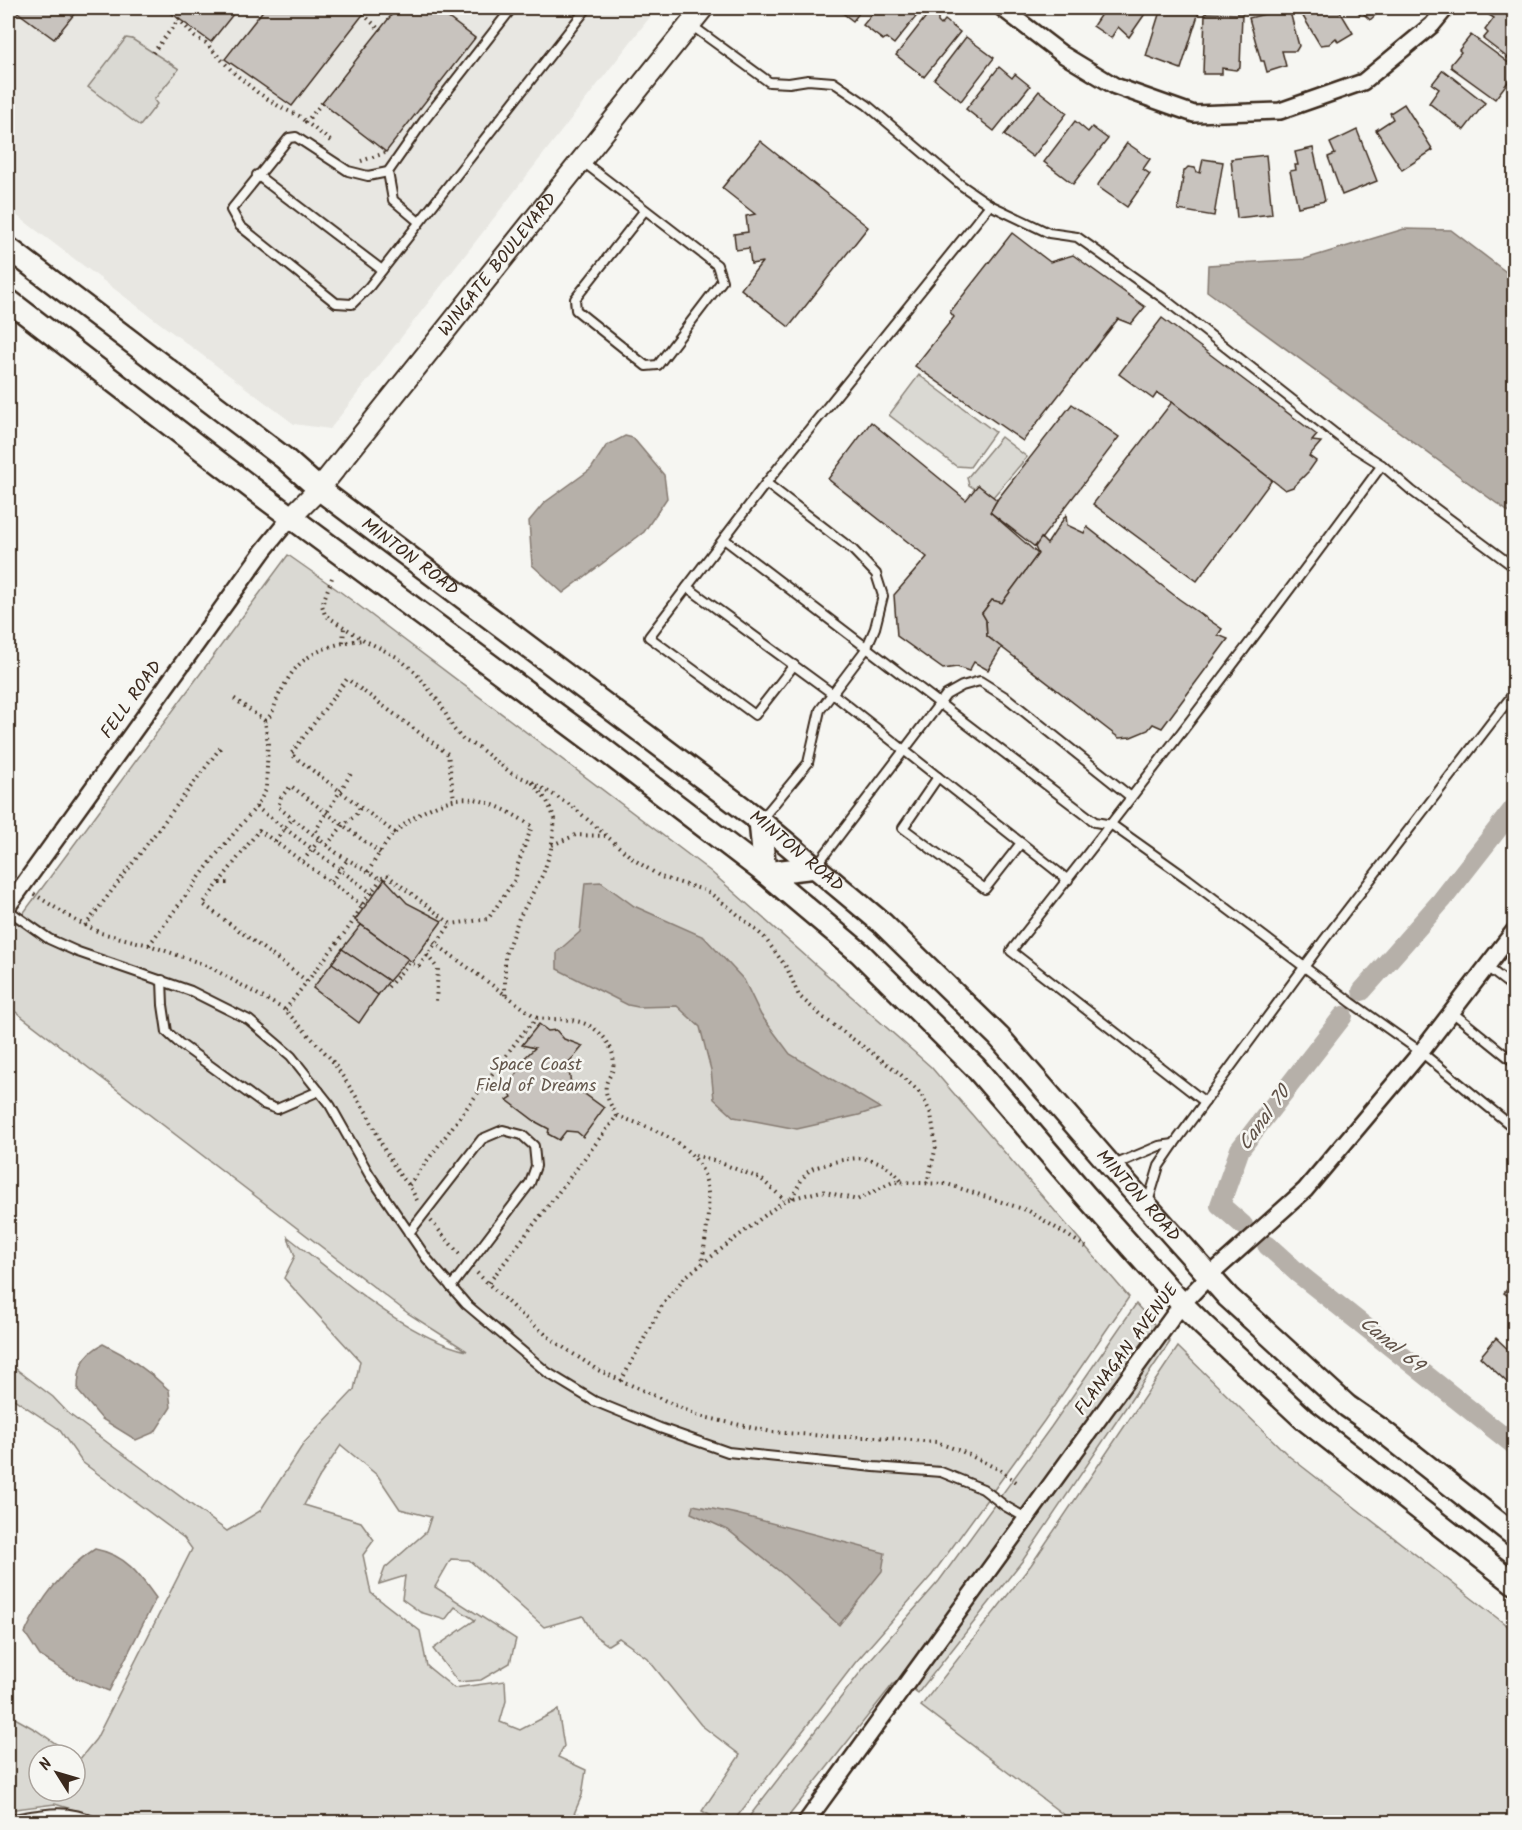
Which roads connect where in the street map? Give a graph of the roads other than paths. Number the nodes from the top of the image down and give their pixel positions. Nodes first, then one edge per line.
1 (512, 8) edge
2 (587, 8) edge
3 (703, 8) edge
4 (1002, 8) edge
5 (1446, 8) edge
6 (690, 24) junction
7 (581, 160) junction
8 (388, 172) junction
9 (257, 175) junction
10 (990, 205) junction
11 (645, 210) junction
12 (419, 222) junction
13 (8, 248) edge
14 (382, 270) junction
15 (8, 300) edge
16 (1382, 465) junction
17 (766, 483) junction
18 (319, 489) junction
19 (290, 518) junction
20 (724, 539) junction
21 (1515, 567) edge
22 (687, 587) junction
23 (867, 649) junction
24 (794, 665) junction
25 (1515, 693) edge
26 (833, 694) junction
27 (939, 705) junction
28 (904, 751) junction
29 (938, 777) junction
30 (1131, 797) junction
31 (760, 821) junction
32 (1112, 825) junction
33 (1021, 843) junction
34 (816, 867) junction
35 (765, 873) junction
36 (1068, 880) junction
37 (8, 908) edge
38 (1515, 931) edge
39 (1305, 966) junction
40 (1487, 967) junction
41 (162, 980) junction
42 (1515, 988) edge
43 (1452, 1012) junction
44 (1421, 1052) junction
45 (1515, 1062) edge
46 (319, 1091) junction
47 (1205, 1102) junction
48 (1515, 1128) edge
49 (1174, 1144) junction
50 (1111, 1166) junction
51 (1146, 1206) junction
52 (409, 1233) junction
53 (1208, 1277) junction
54 (451, 1287) junction
55 (1182, 1305) junction
56 (1026, 1518) junction
57 (1515, 1534) edge
58 (1515, 1583) edge
59 (8, 1820) edge
60 (95, 1822) edge
61 (806, 1822) edge

1 - 8 lane
2 - 12 lane
3 - 6 street, WINGATE BOULEVARD
4 - 5 street
6 - 7 street, WINGATE BOULEVARD
6 - 10 lane
7 - 11 lane
7 - 18 street, WINGATE BOULEVARD
8 - 9 lane
8 - 12 lane
9 - 14 lane
9 - 14 lane
10 - 16 lane
10 - 17 lane
11 - 11 lane
12 - 14 lane
13 - 18 main road, MINTON ROAD
15 - 19 main road, MINTON ROAD
16 - 21 lane
16 - 30 lane
17 - 20 lane
17 - 23 lane
18 - 19 street, WINGATE BOULEVARD
18 - 31 main road, MINTON ROAD
19 - 35 main road, MINTON ROAD
19 - 37 street, FELL ROAD
20 - 22 lane
20 - 23 lane
22 - 24 lane
22 - 24 lane
23 - 26 lane
23 - 27 lane
24 - 26 lane
25 - 39 lane
26 - 28 lane
26 - 31 lane
27 - 28 lane
27 - 30 lane
27 - 32 lane
28 - 29 lane
28 - 34 lane
29 - 33 lane
29 - 33 lane
30 - 32 lane
31 - 34 main road, MINTON ROAD
31 - 35 main road
32 - 36 lane
32 - 39 lane
33 - 36 lane
34 - 35 main road
34 - 50 main road, MINTON ROAD
35 - 55 main road, MINTON ROAD
36 - 47 lane
37 - 41 lane
38 - 40 street, FLANAGAN AVENUE
39 - 44 lane
39 - 47 lane
40 - 42 lane
40 - 43 street, FLANAGAN AVENUE
41 - 46 lane
41 - 46 lane
43 - 44 street, FLANAGAN AVENUE
43 - 45 lane
44 - 48 lane
44 - 53 street, FLANAGAN AVENUE
46 - 52 lane
47 - 49 lane
49 - 50 lane
49 - 51 lane
50 - 51 main road, MINTON ROAD
51 - 53 main road, MINTON ROAD
52 - 54 lane
52 - 54 lane
53 - 55 street, FLANAGAN AVENUE
53 - 57 main road, MINTON ROAD
54 - 56 lane
55 - 56 street, FLANAGAN AVENUE
55 - 58 main road, MINTON ROAD
56 - 61 street, FLANAGAN AVENUE
59 - 60 lane

